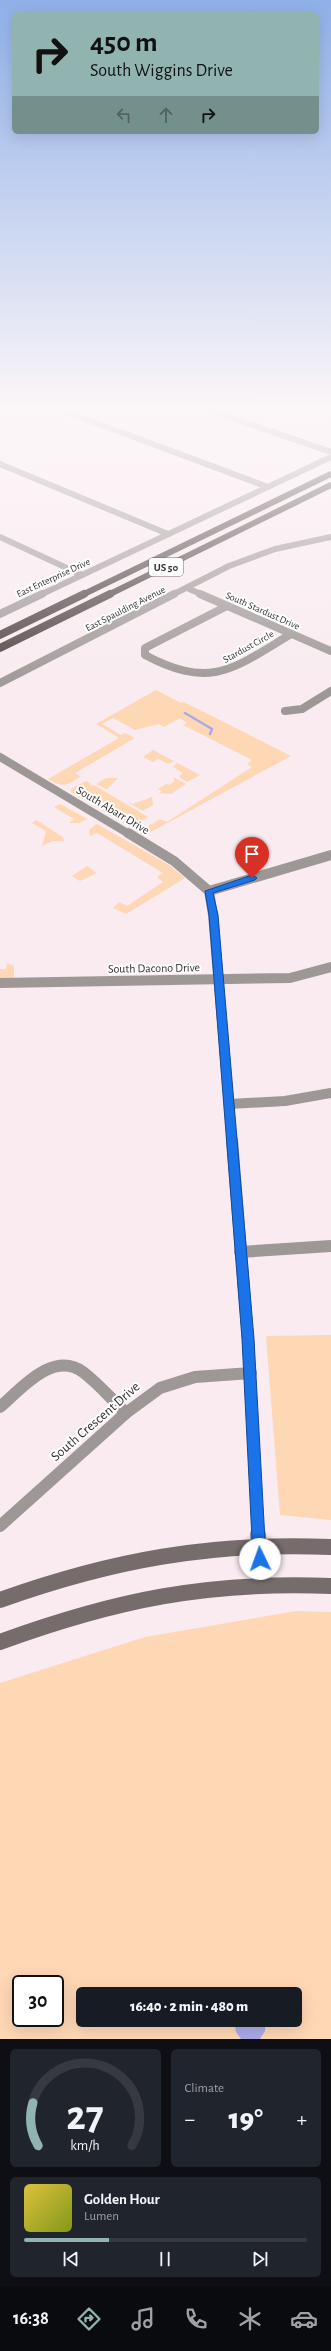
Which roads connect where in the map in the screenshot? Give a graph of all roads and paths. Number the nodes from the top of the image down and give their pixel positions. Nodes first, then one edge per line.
1 (94, 503) edge
2 (234, 503) edge
3 (271, 503) edge
4 (294, 503) edge
5 (168, 534) junction
6 (0, 537) edge
7 (331, 537) edge
8 (82, 575) junction
9 (187, 588) junction
10 (227, 606) junction
11 (0, 614) edge
12 (291, 634) junction
13 (0, 635) edge
14 (0, 648) edge
15 (331, 651) edge
16 (0, 683) edge
17 (331, 691) edge
18 (285, 711) dead end
19 (0, 757) edge
20 (331, 854) edge
21 (209, 891) junction
22 (331, 967) edge
23 (218, 980) junction
24 (0, 983) edge
25 (331, 1093) edge
26 (229, 1104) junction
27 (331, 1246) edge
28 (240, 1252) junction
29 (250, 1372) junction
30 (0, 1407) edge
31 (126, 1413) junction
32 (0, 1526) edge
33 (259, 1546) junction
34 (331, 1548) edge
35 (261, 1585) junction
36 (331, 1586) edge
37 (0, 1600) edge
38 (0, 1642) edge

1 - 5 street
2 - 5 street, East Enterprise Drive
3 - 13 highway, US 50
4 - 14 highway, US 50
5 - 8 street, East Enterprise Drive
6 - 8 street
7 - 9 street, East Spaulding Avenue
8 - 11 street, East Enterprise Drive
9 - 10 street, South Stardust Drive
9 - 16 street, East Spaulding Avenue
10 - 12 street, South Stardust Drive
10 - 12 street, Stardust Circle
12 - 15 street, South Stardust Drive
17 - 18 street
19 - 21 street, South Abarr Drive
20 - 21 street
21 - 23 street
22 - 23 street, South Dacono Drive
23 - 24 street, South Dacono Drive
23 - 26 street
25 - 26 street
26 - 28 street
27 - 28 street
28 - 29 street
29 - 31 street, South Crescent Drive
29 - 33 street
30 - 31 street
31 - 32 street, South Crescent Drive
33 - 34 main road
33 - 35 street
33 - 37 main road
35 - 36 main road
35 - 38 main road

